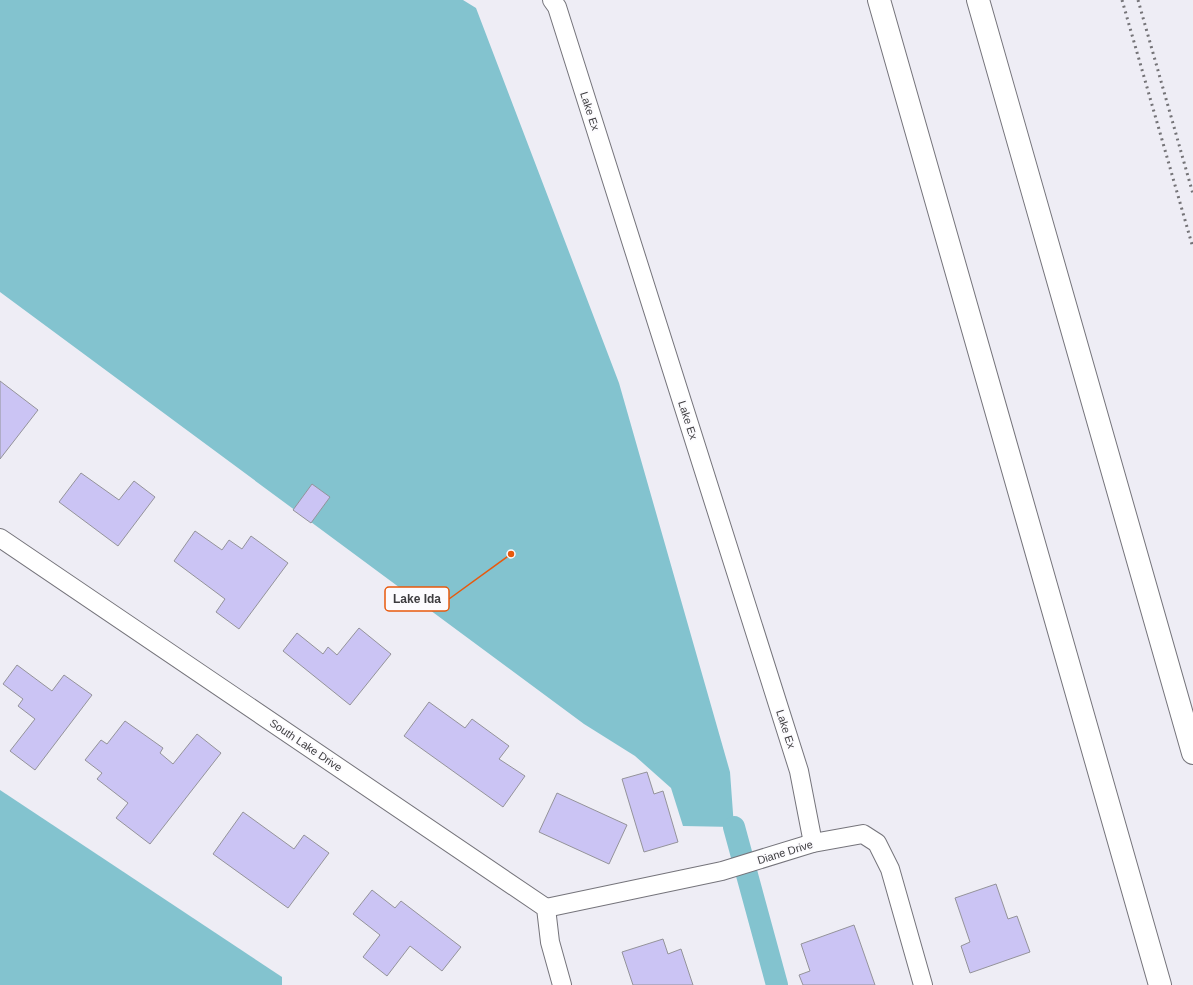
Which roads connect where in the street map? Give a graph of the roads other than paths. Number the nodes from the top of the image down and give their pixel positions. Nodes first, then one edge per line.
1 (552, 0) edge
2 (879, 0) edge
3 (978, 0) edge
4 (0, 538) edge
5 (1193, 753) edge
6 (813, 843) junction
7 (546, 908) junction
8 (562, 985) edge
9 (923, 985) edge
10 (1160, 985) edge

1 - 6 street, Lake Ex
2 - 10 highway
3 - 5 highway
4 - 7 street, South Lake Drive
6 - 7 street, Diane Drive
6 - 9 street, Diane Drive
7 - 8 street

